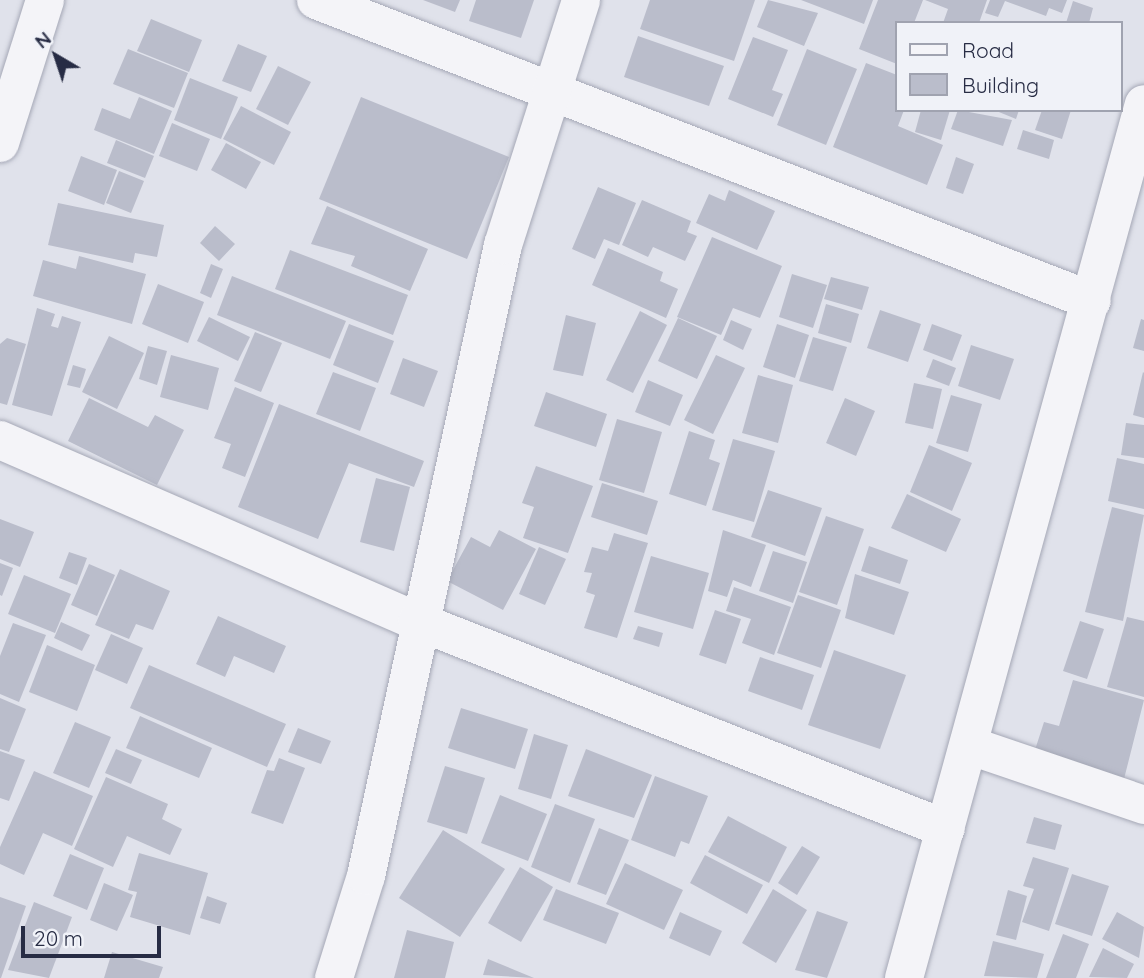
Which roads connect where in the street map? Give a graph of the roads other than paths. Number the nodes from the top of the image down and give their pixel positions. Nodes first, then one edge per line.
1 (45, 0) edge
2 (316, 0) edge
3 (581, 0) edge
4 (556, 89) junction
5 (1144, 104) edge
6 (0, 143) edge
7 (1093, 301) junction
8 (0, 440) edge
9 (417, 621) junction
10 (971, 746) junction
11 (1144, 805) edge
12 (946, 829) junction
13 (334, 978) edge
14 (904, 978) edge

1 - 6 street
2 - 4 street
3 - 4 street
4 - 7 street
4 - 9 street
5 - 7 street
7 - 10 street
8 - 9 street
9 - 12 street
9 - 13 street
10 - 11 street
10 - 12 street
12 - 14 street

